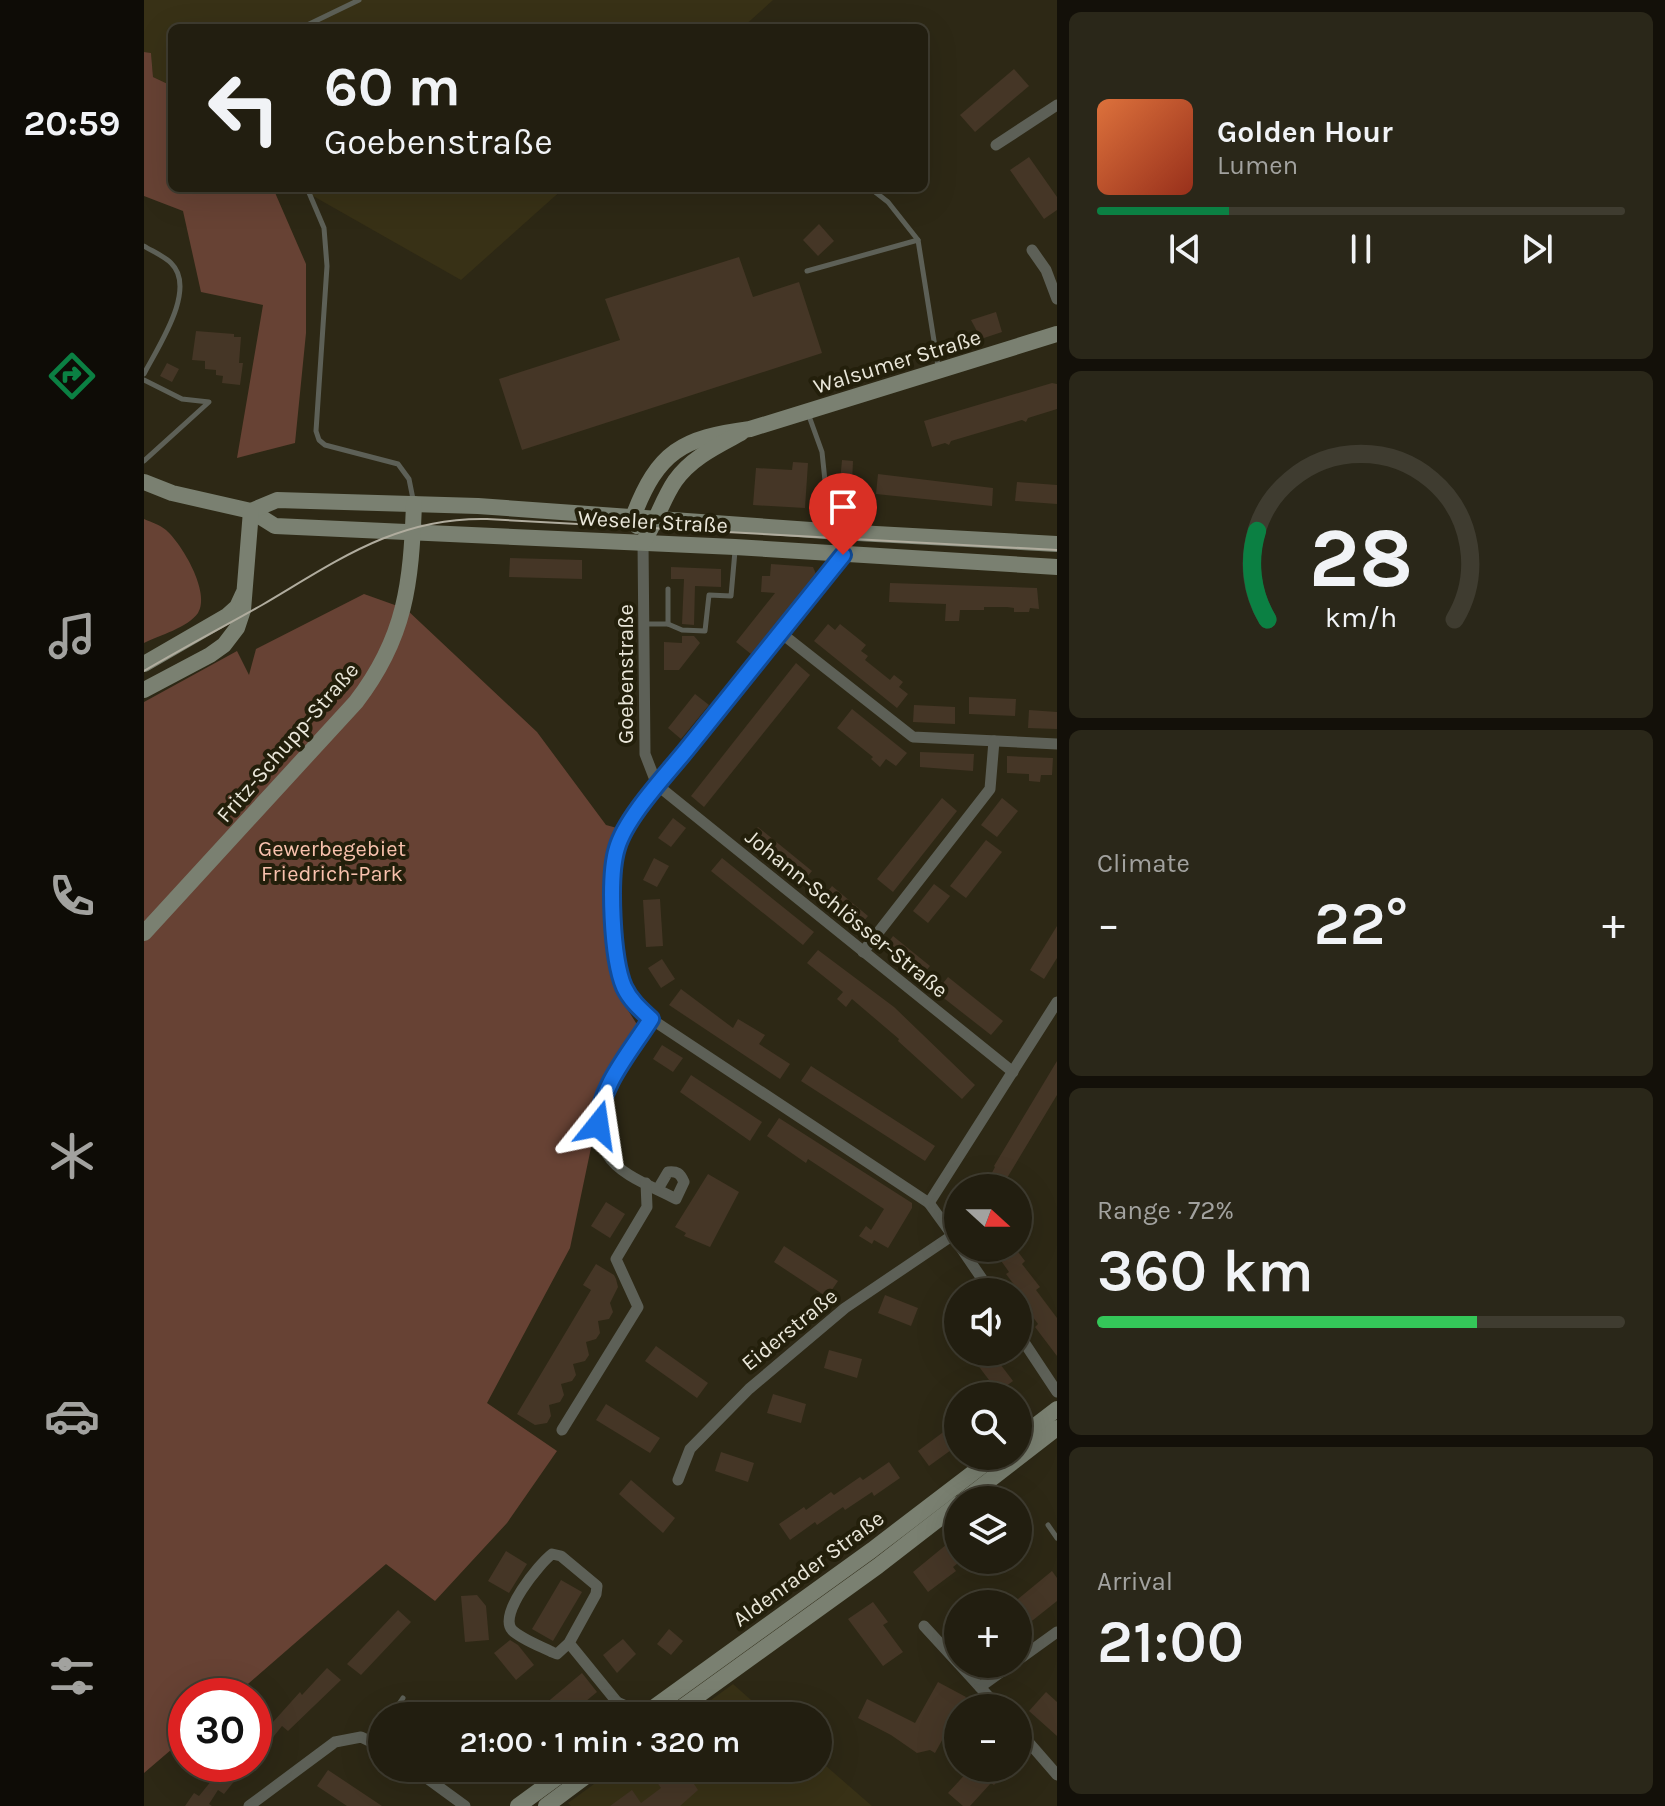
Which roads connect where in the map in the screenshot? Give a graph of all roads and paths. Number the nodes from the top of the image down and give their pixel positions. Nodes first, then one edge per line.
1 (359, 0) edge
2 (309, 24) edge
3 (1057, 105) edge
4 (996, 145) dead end
5 (309, 192) edge
6 (875, 192) edge
7 (918, 240) junction
8 (144, 246) edge
9 (1032, 250) dead end
10 (807, 271) dead end
11 (1057, 299) edge
12 (1057, 334) edge
13 (939, 371) junction
14 (144, 377) edge
15 (808, 411) junction
16 (750, 429) junction
17 (144, 461) edge
18 (144, 482) edge
19 (414, 504) junction
20 (251, 511) junction
21 (633, 517) junction
22 (658, 519) junction
23 (839, 532) junction
24 (413, 533) junction
25 (643, 542) junction
26 (1057, 544) edge
27 (735, 547) junction
28 (843, 555) junction
29 (1057, 567) edge
30 (668, 589) dead end
31 (244, 592) junction
32 (645, 624) junction
33 (668, 624) junction
34 (781, 633) junction
35 (144, 664) edge
36 (144, 690) edge
37 (994, 741) junction
38 (1057, 744) edge
39 (657, 785) junction
40 (144, 933) edge
41 (863, 952) junction
42 (1057, 1002) edge
43 (651, 1019) junction
44 (1013, 1072) junction
45 (646, 1183) junction
46 (658, 1189) dead end
47 (929, 1203) junction
48 (944, 1224) edge
49 (944, 1246) edge
50 (1032, 1354) edge
51 (1057, 1392) edge
52 (1057, 1409) edge
53 (1032, 1428) edge
54 (1057, 1428) edge
55 (562, 1430) dead end
56 (977, 1470) edge
57 (678, 1480) dead end
58 (982, 1486) edge
59 (944, 1515) edge
60 (1048, 1525) dead end
61 (1057, 1538) edge
62 (924, 1626) dead end
63 (1057, 1632) edge
64 (569, 1643) junction
65 (944, 1647) edge
66 (1032, 1650) edge
67 (972, 1678) edge
68 (993, 1678) edge
69 (980, 1687) junction
70 (986, 1694) edge
71 (403, 1698) dead end
72 (400, 1702) edge
73 (617, 1702) edge
74 (661, 1702) edge
75 (689, 1702) edge
76 (368, 1740) edge
77 (1032, 1746) edge
78 (1057, 1775) edge
79 (432, 1782) edge
80 (551, 1782) edge
81 (578, 1782) edge
82 (249, 1806) edge
83 (465, 1806) edge
84 (518, 1806) edge
85 (546, 1806) edge

1 - 2 lane
3 - 4 street
5 - 19 lane
6 - 7 lane
7 - 10 lane
7 - 13 lane
8 - 14 lane
9 - 11 street
12 - 13 main road, Walsumer Straße
13 - 15 main road, Walsumer Straße
14 - 17 lane
15 - 16 main road, Walsumer Straße
15 - 23 lane
16 - 21 main road, Walsumer Straße
16 - 22 main road, Walsumer Straße
18 - 20 main road
19 - 20 main road, Weseler Straße
19 - 21 main road, Weseler Straße
19 - 24 main road, Fritz-Schupp-Straße
20 - 24 main road, Weseler Straße
20 - 31 main road
21 - 22 main road, Weseler Straße
21 - 25 main road
22 - 23 main road, Weseler Straße
22 - 25 main road, Walsumer Straße
23 - 26 main road, Weseler Straße
24 - 25 main road, Weseler Straße
24 - 40 main road, Fritz-Schupp-Straße
25 - 27 main road, Weseler Straße
25 - 32 street, Goebenstraße
27 - 28 main road, Weseler Straße
27 - 33 lane
28 - 29 main road, Weseler Straße
28 - 34 street
30 - 33 lane
31 - 35 main road
31 - 36 main road
32 - 33 lane
32 - 39 street, Goebenstraße
34 - 37 street
34 - 39 street
37 - 38 street
37 - 41 street
39 - 41 street, Johann-Schlösser-Straße
39 - 43 street
41 - 44 street, Johann-Schlösser-Straße
42 - 44 street
43 - 45 street
43 - 47 street
44 - 47 street
45 - 46 street
45 - 55 street
47 - 48 street
49 - 57 street, Eiderstraße
50 - 51 street
52 - 53 main road
54 - 58 main road
56 - 74 main road, Aldenrader Straße
59 - 75 main road, Aldenrader Straße
60 - 61 lane
62 - 65 street
63 - 66 street
64 - 64 street
64 - 73 street, Aldenrader Straße
67 - 69 street
68 - 69 street
69 - 70 street
71 - 72 lane
76 - 82 street
77 - 78 street
79 - 83 street
80 - 84 main road
81 - 85 main road

